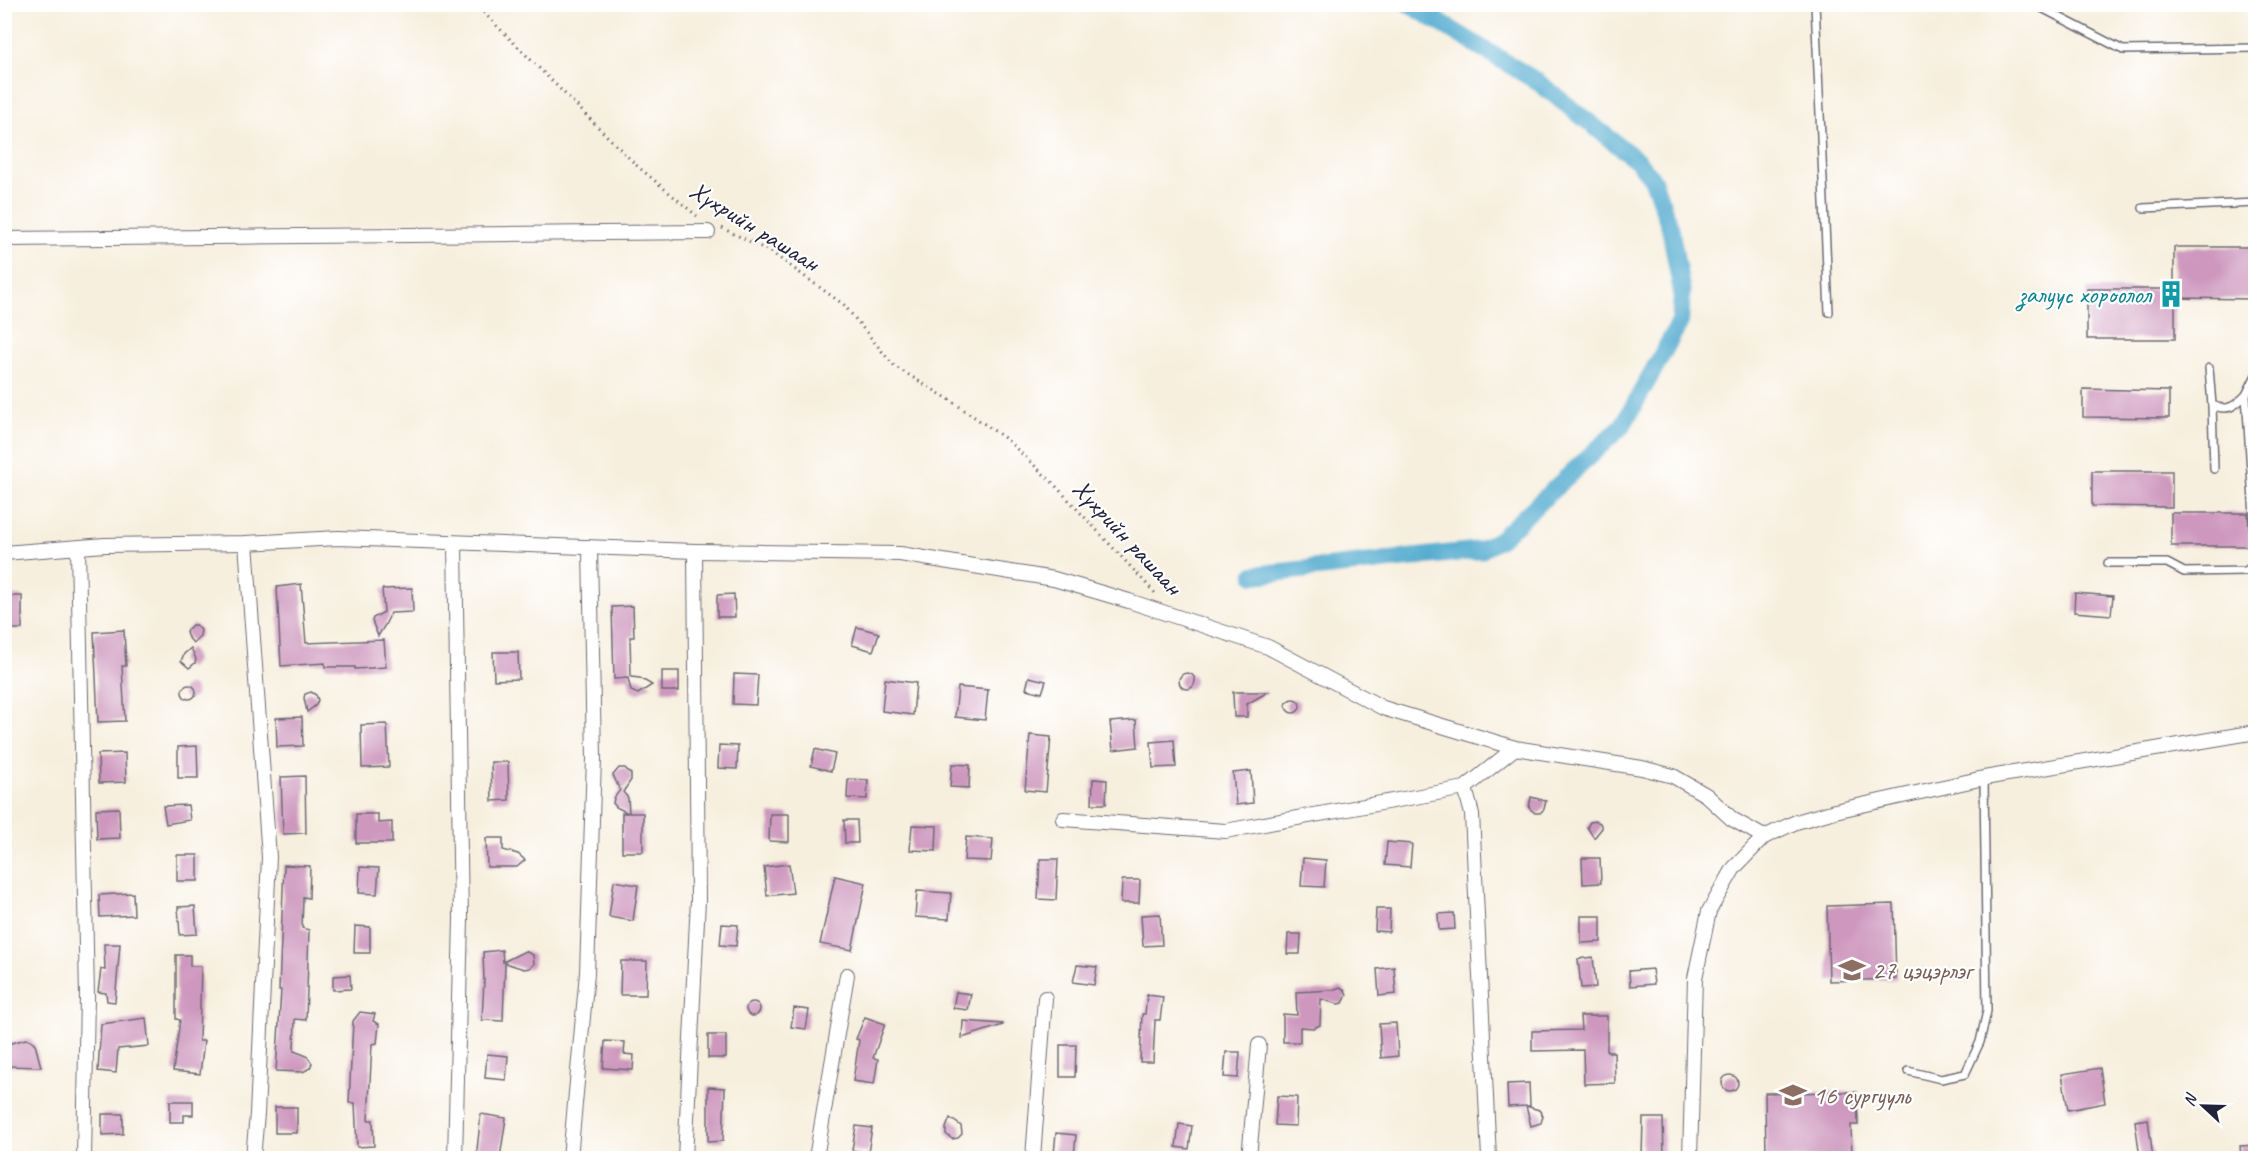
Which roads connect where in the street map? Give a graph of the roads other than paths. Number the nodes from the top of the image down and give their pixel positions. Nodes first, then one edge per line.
1 (1815, 4) edge
2 (2034, 4) edge
3 (2256, 48) edge
4 (2256, 203) edge
5 (2143, 208) dead end
6 (708, 225) road end
7 (4, 239) edge
8 (1829, 312) dead end
9 (2209, 368) dead end
10 (2256, 375) edge
11 (2246, 395) junction
12 (2212, 405) junction
13 (2214, 469) dead end
14 (246, 543) junction
15 (455, 544) junction
16 (2256, 547) edge
17 (78, 548) junction
18 (590, 548) junction
19 (695, 551) junction
20 (4, 554) edge
21 (2256, 557) edge
22 (2108, 563) dead end
23 (2256, 732) edge
24 (1515, 748) junction
25 (1984, 778) junction
26 (1465, 788) junction
27 (1063, 819) dead end
28 (1764, 837) junction
29 (847, 975) dead end
30 (1046, 998) dead end
31 (1259, 1045) dead end
32 (1908, 1071) dead end
33 (84, 1158) edge
34 (253, 1158) edge
35 (455, 1158) edge
36 (570, 1158) edge
37 (685, 1158) edge
38 (816, 1158) edge
39 (1033, 1158) edge
40 (1249, 1158) edge
41 (1489, 1158) edge
42 (1690, 1158) edge

1 - 8 lane
2 - 3 lane
4 - 5 lane
6 - 7 street
9 - 12 lane
10 - 11 lane
11 - 12 lane
11 - 16 lane
12 - 13 lane
14 - 15 street
14 - 17 street
14 - 34 street
15 - 18 street
15 - 35 street
17 - 20 street
17 - 33 street
18 - 19 street
18 - 36 street
19 - 24 street
19 - 37 street
21 - 22 lane
23 - 25 street
24 - 26 street
24 - 28 street
25 - 28 street
25 - 32 lane
26 - 27 street
26 - 41 street
28 - 42 street
29 - 38 street
30 - 39 street
31 - 40 street

